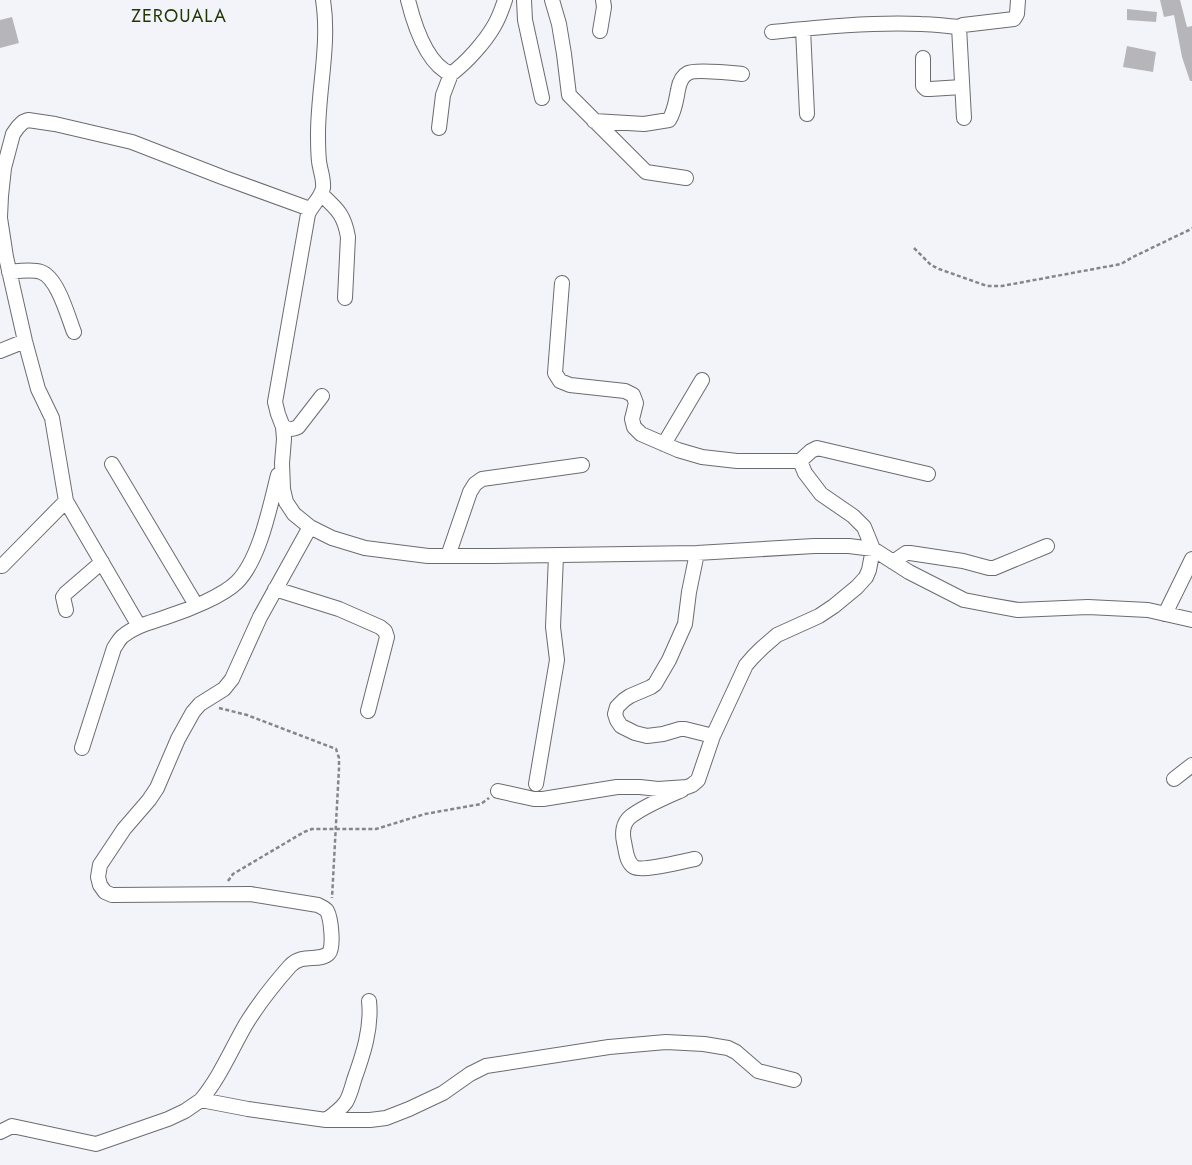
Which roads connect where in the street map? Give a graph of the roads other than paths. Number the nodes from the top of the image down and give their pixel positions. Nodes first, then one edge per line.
1 (323, 0) edge
2 (408, 0) edge
3 (505, 0) edge
4 (524, 0) edge
5 (552, 0) edge
6 (603, 0) edge
7 (1018, 0) edge
8 (959, 27) junction
9 (803, 29) junction
10 (600, 31) dead end
11 (772, 32) dead end
12 (924, 58) dead end
13 (451, 74) junction
14 (742, 74) dead end
15 (962, 87) junction
16 (542, 98) dead end
17 (807, 114) dead end
18 (964, 118) dead end
19 (594, 121) junction
20 (439, 128) dead end
21 (686, 178) dead end
22 (321, 194) junction
23 (310, 209) junction
24 (0, 218) edge
25 (9, 272) junction
26 (562, 283) dead end
27 (345, 298) dead end
28 (74, 332) dead end
29 (25, 341) junction
30 (0, 351) edge
31 (702, 380) dead end
32 (322, 396) dead end
33 (283, 427) junction
34 (664, 444) junction
35 (800, 461) junction
36 (282, 462) junction
37 (112, 464) dead end
38 (582, 465) dead end
39 (928, 474) dead end
40 (66, 501) junction
41 (310, 527) junction
42 (1047, 546) dead end
43 (873, 549) junction
44 (697, 553) junction
45 (448, 556) junction
46 (556, 556) junction
47 (1192, 559) edge
48 (102, 562) junction
49 (893, 562) junction
50 (2, 566) dead end
51 (275, 589) junction
52 (196, 605) junction
53 (66, 610) dead end
54 (1165, 614) junction
55 (1192, 620) edge
56 (139, 626) junction
57 (368, 711) dead end
58 (713, 736) junction
59 (82, 748) dead end
60 (1192, 764) edge
61 (1174, 779) dead end
62 (536, 784) dead end
63 (687, 787) junction
64 (498, 792) road end
65 (695, 859) dead end
66 (369, 1001) dead end
67 (794, 1080) dead end
68 (201, 1100) junction
69 (326, 1120) junction
70 (0, 1132) edge

1 - 22 street
2 - 13 street
3 - 13 street
4 - 16 street
5 - 19 street
6 - 10 street
7 - 8 street
8 - 9 street
8 - 15 street
9 - 11 street
9 - 17 street
12 - 15 street
13 - 20 street
14 - 19 street
15 - 18 street
19 - 21 street
22 - 23 street
22 - 27 street
23 - 24 street
23 - 33 street
24 - 25 street
25 - 28 street
25 - 29 street
26 - 34 street
29 - 30 street
29 - 40 street
31 - 34 street
32 - 33 street
33 - 36 street
34 - 35 street
35 - 39 street
35 - 43 street
36 - 41 street
36 - 52 street
37 - 52 street
38 - 45 street
40 - 48 street
40 - 50 street
41 - 45 street
41 - 51 street
42 - 49 street
43 - 44 street
43 - 49 street
43 - 58 street
44 - 46 street
44 - 58 street
45 - 46 street
46 - 62 street
47 - 54 street
48 - 53 street
48 - 56 street
49 - 54 street
51 - 57 street
51 - 68 street
52 - 56 street
54 - 55 street
56 - 59 street
58 - 63 street
60 - 61 street
63 - 64 street
63 - 65 street
66 - 69 street
67 - 69 street
68 - 69 street
68 - 70 street

